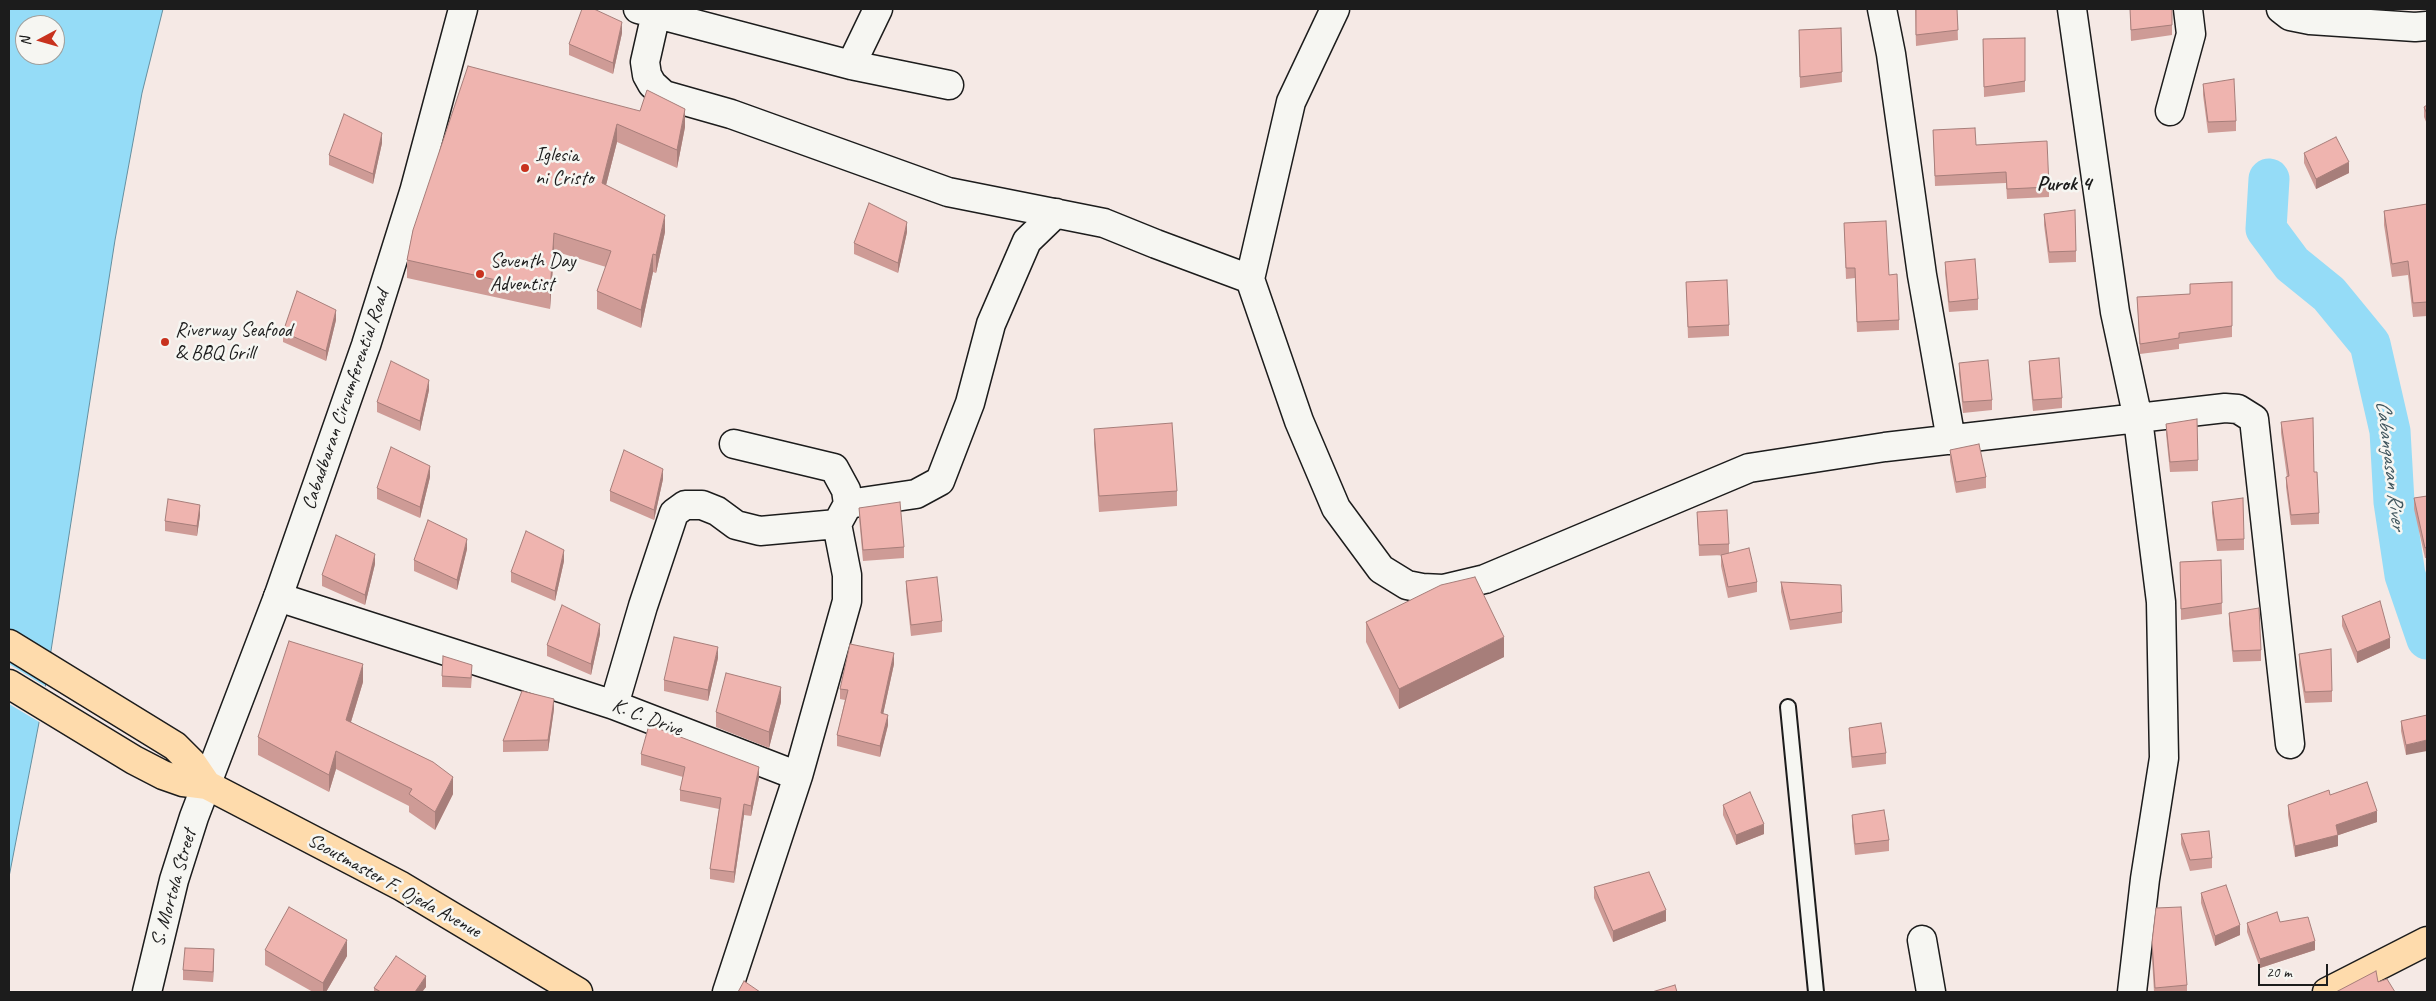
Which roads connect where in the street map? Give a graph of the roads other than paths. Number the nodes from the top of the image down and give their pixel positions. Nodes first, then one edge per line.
1 (463, 9) edge
2 (878, 9) edge
3 (1882, 9) edge
4 (2072, 9) edge
5 (2188, 9) edge
6 (2282, 9) edge
7 (1332, 10) edge
8 (650, 11) edge
9 (2427, 26) edge
10 (851, 65) junction
11 (949, 86) dead end
12 (2170, 111) dead end
13 (1056, 213) junction
14 (1250, 279) junction
15 (2138, 419) junction
16 (1951, 440) junction
17 (734, 444) dead end
18 (843, 514) junction
19 (278, 598) junction
20 (9, 644) edge
21 (9, 684) edge
22 (614, 705) junction
23 (1788, 707) dead end
24 (2290, 744) dead end
25 (798, 776) junction
26 (207, 785) junction
27 (1922, 940) dead end
28 (2427, 941) edge
29 (147, 992) edge
30 (578, 992) edge
31 (727, 992) edge
32 (1816, 992) edge
33 (1931, 992) edge
34 (2132, 992) edge
35 (2327, 992) edge

1 - 19 street, Cabadbaran Circumferential Road
2 - 10 street
3 - 16 street
4 - 15 street
5 - 12 street
6 - 9 street
7 - 14 street
8 - 10 street
8 - 13 street
10 - 11 street
13 - 14 street
13 - 18 street
14 - 16 street
15 - 16 street
15 - 24 street
15 - 34 street
17 - 18 street
18 - 22 street
18 - 25 street
19 - 22 street, K. C. Drive
19 - 26 street, Cabadbaran Circumferential Road
20 - 26 highway
21 - 26 highway
22 - 25 street, K. C. Drive
23 - 32 lane
25 - 31 street
26 - 29 street, S. Mortola Street
26 - 30 highway, Scoutmaster F. Ojeda Avenue
27 - 33 street
28 - 35 highway

